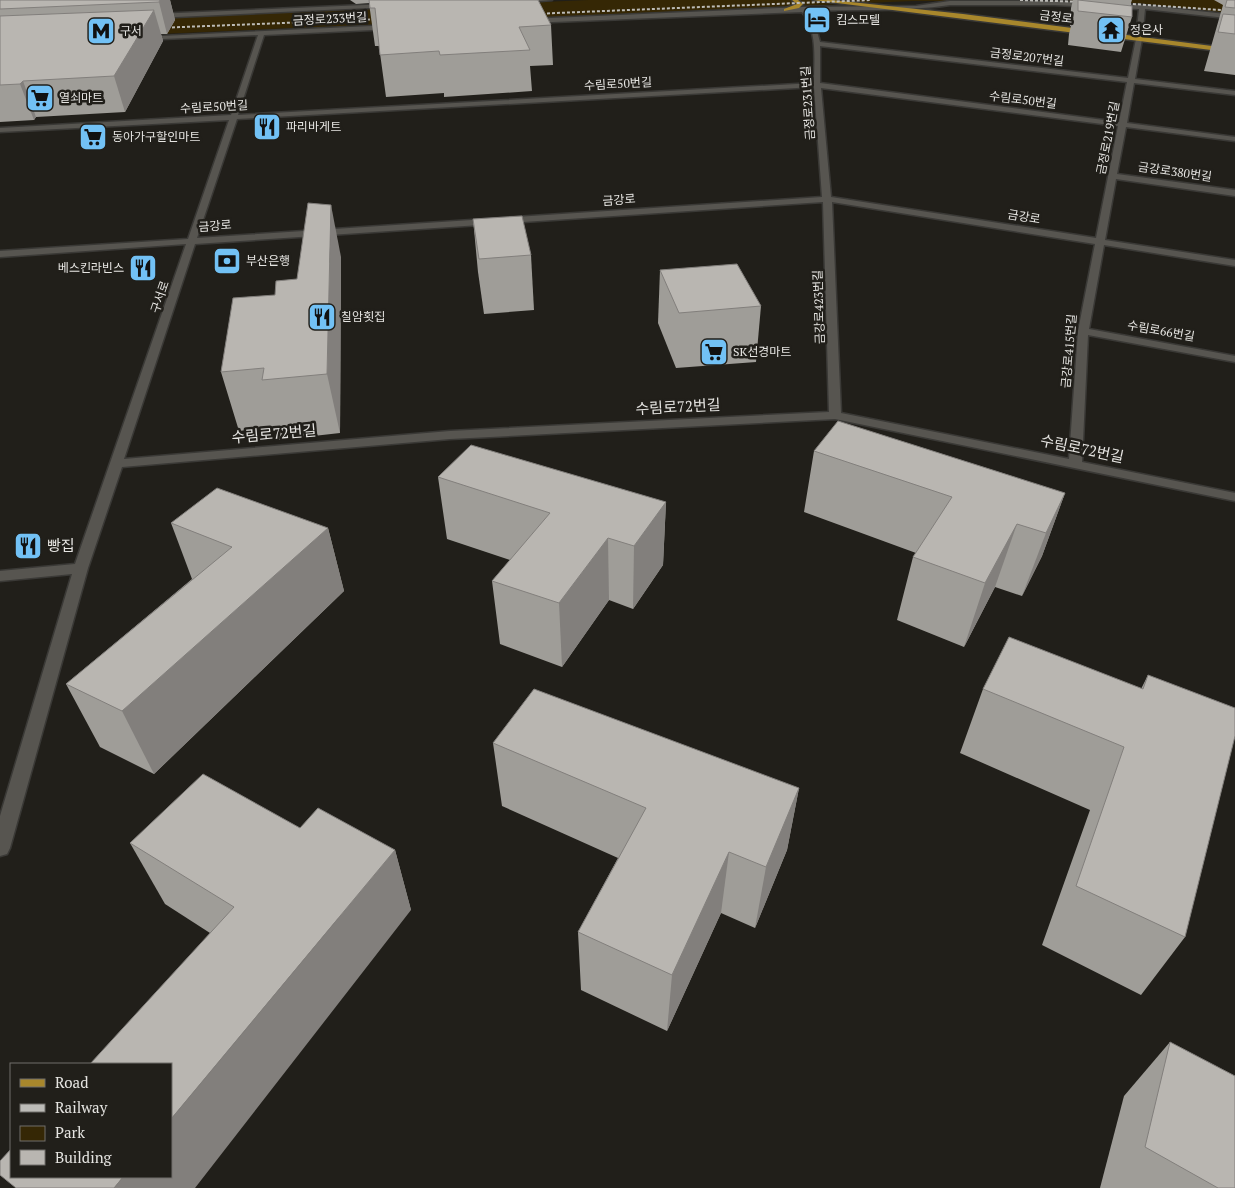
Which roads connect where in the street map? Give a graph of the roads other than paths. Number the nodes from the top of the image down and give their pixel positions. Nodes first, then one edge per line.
1 (549, 0) edge
2 (795, 0) edge
3 (816, 0) edge
4 (511, 2) edge
5 (856, 2) edge
6 (394, 6) edge
7 (871, 7) junction
8 (1142, 7) junction
9 (916, 8) junction
10 (804, 9) junction
11 (786, 10) junction
12 (148, 16) edge
13 (963, 16) junction
14 (1235, 17) edge
15 (520, 22) edge
16 (402, 27) edge
17 (262, 34) junction
18 (136, 39) edge
19 (1139, 39) junction
20 (817, 44) junction
21 (1235, 52) edge
22 (1130, 81) junction
23 (817, 85) junction
24 (1235, 93) edge
25 (234, 117) junction
26 (1122, 124) junction
27 (0, 130) edge
28 (1235, 139) edge
29 (1112, 176) junction
30 (1235, 194) edge
31 (827, 199) junction
32 (192, 240) junction
33 (1100, 242) junction
34 (0, 254) edge
35 (1235, 263) edge
36 (1083, 331) junction
37 (1235, 359) edge
38 (835, 415) junction
39 (1075, 463) junction
40 (116, 464) junction
41 (1235, 497) edge
42 (81, 568) junction
43 (0, 576) edge
44 (0, 848) edge

1 - 4 street
2 - 11 main road
3 - 5 main road, 금정로
5 - 7 main road, 금정로
5 - 9 main road, 금정로
6 - 12 street
7 - 9 street
7 - 10 street
7 - 13 main road, 금정로
8 - 9 street
8 - 14 street
8 - 19 street, 금정로219번길
9 - 13 main road, 금정로
10 - 11 street
10 - 20 street, 금정로231번길
11 - 15 street
13 - 19 main road, 금정로
16 - 17 street, 금정로233번길
17 - 18 street, 금정로233번길
17 - 25 street, 구서로
19 - 21 main road, 금정로
19 - 22 street, 금정로219번길
20 - 22 street, 금정로207번길
20 - 23 street, 금정로231번길
22 - 24 street, 금정로207번길
22 - 26 street, 금정로219번길
23 - 25 street, 수림로50번길
23 - 26 street, 수림로50번길
23 - 31 street, 금정로231번길
25 - 27 street, 수림로50번길
25 - 32 street, 구서로
26 - 28 street, 수림로50번길
26 - 29 street, 금정로219번길
29 - 30 street, 금강로380번길
29 - 33 street, 금정로219번길
31 - 32 street, 금강로
31 - 33 street, 금강로
31 - 38 street, 금강로423번길
32 - 34 street, 금강로
32 - 40 street, 구서로
33 - 35 street, 금강로
33 - 36 street, 금강로415번길
36 - 37 street, 수림로66번길
36 - 39 street, 금강로415번길
38 - 39 street, 수림로72번길
38 - 40 street, 수림로72번길
39 - 41 street, 수림로72번길
40 - 42 street, 구서로
42 - 43 street
42 - 44 street, 구서로

